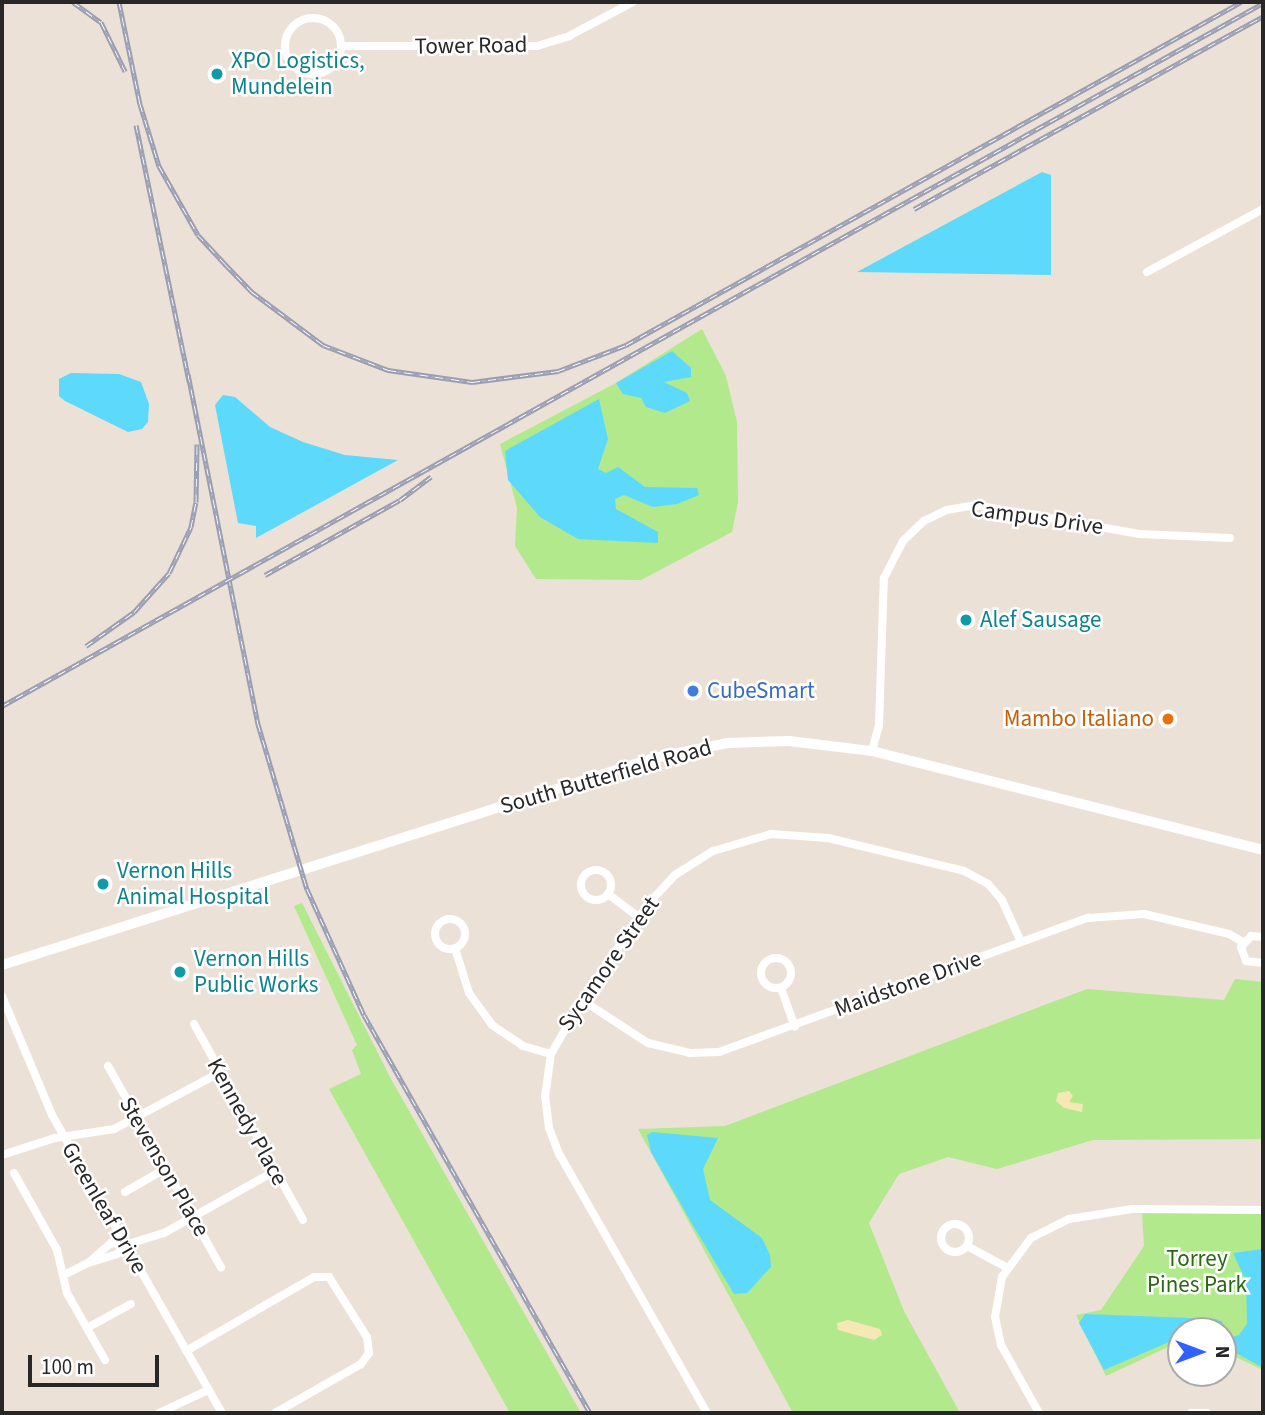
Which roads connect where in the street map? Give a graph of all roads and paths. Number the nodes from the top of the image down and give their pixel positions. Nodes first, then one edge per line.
1 (633, 2) edge
2 (341, 46) junction
3 (1263, 209) edge
4 (1147, 272) dead end
5 (1230, 538) dead end
6 (872, 751) junction
7 (1263, 850) edge
8 (608, 894) dead end
9 (639, 916) junction
10 (1263, 937) edge
11 (1021, 942) junction
12 (1243, 942) junction
13 (455, 948) dead end
14 (1263, 963) edge
15 (2, 965) edge
16 (781, 988) dead end
17 (2, 996) edge
18 (582, 1000) junction
19 (194, 1024) dead end
20 (795, 1027) junction
21 (551, 1054) junction
22 (108, 1066) dead end
23 (219, 1073) junction
24 (135, 1118) junction
25 (64, 1137) junction
26 (2, 1155) edge
27 (165, 1169) junction
28 (275, 1171) junction
29 (14, 1173) dead end
30 (125, 1192) dead end
31 (1263, 1210) edge
32 (192, 1217) junction
33 (303, 1220) dead end
34 (125, 1245) junction
35 (967, 1246) dead end
36 (221, 1267) dead end
37 (1006, 1267) junction
38 (64, 1275) junction
39 (131, 1304) dead end
40 (87, 1328) junction
41 (186, 1351) junction
42 (105, 1360) dead end
43 (208, 1390) junction
44 (159, 1413) edge
45 (222, 1413) edge
46 (275, 1413) edge
47 (707, 1413) edge
48 (1039, 1413) edge
49 (1191, 1413) edge
50 (1207, 1413) edge

1 - 2 street, Tower Road
2 - 2 street
3 - 4 street
5 - 6 street, Campus Drive
6 - 7 main road, South Butterfield Road
6 - 15 main road, South Butterfield Road
8 - 9 street
9 - 11 street, Sycamore Street
9 - 18 street, Sycamore Street
10 - 12 street
11 - 12 street, Maidstone Drive
11 - 20 street, Maidstone Drive
12 - 14 street, Maidstone Drive
13 - 21 street
16 - 20 street
17 - 25 street, Greenleaf Drive
18 - 20 street, Maidstone Drive
18 - 21 street, Sycamore Street
19 - 23 street, Kennedy Place
21 - 47 street, Sycamore Street
22 - 24 street, Stevenson Place
23 - 24 street
23 - 28 street, Kennedy Place
24 - 25 street
24 - 27 street, Stevenson Place
25 - 26 street
25 - 34 street, Greenleaf Drive
27 - 30 street
27 - 32 street, Stevenson Place
28 - 32 street
28 - 33 street, Kennedy Place
29 - 38 street
31 - 37 street
32 - 34 street
32 - 36 street, Stevenson Place
34 - 38 street
34 - 41 street, Greenleaf Drive
35 - 37 street
37 - 48 street
38 - 40 street
39 - 40 street
40 - 42 street
41 - 43 street, Greenleaf Drive
41 - 46 street
43 - 44 street
43 - 45 street, Greenleaf Drive
49 - 50 street

